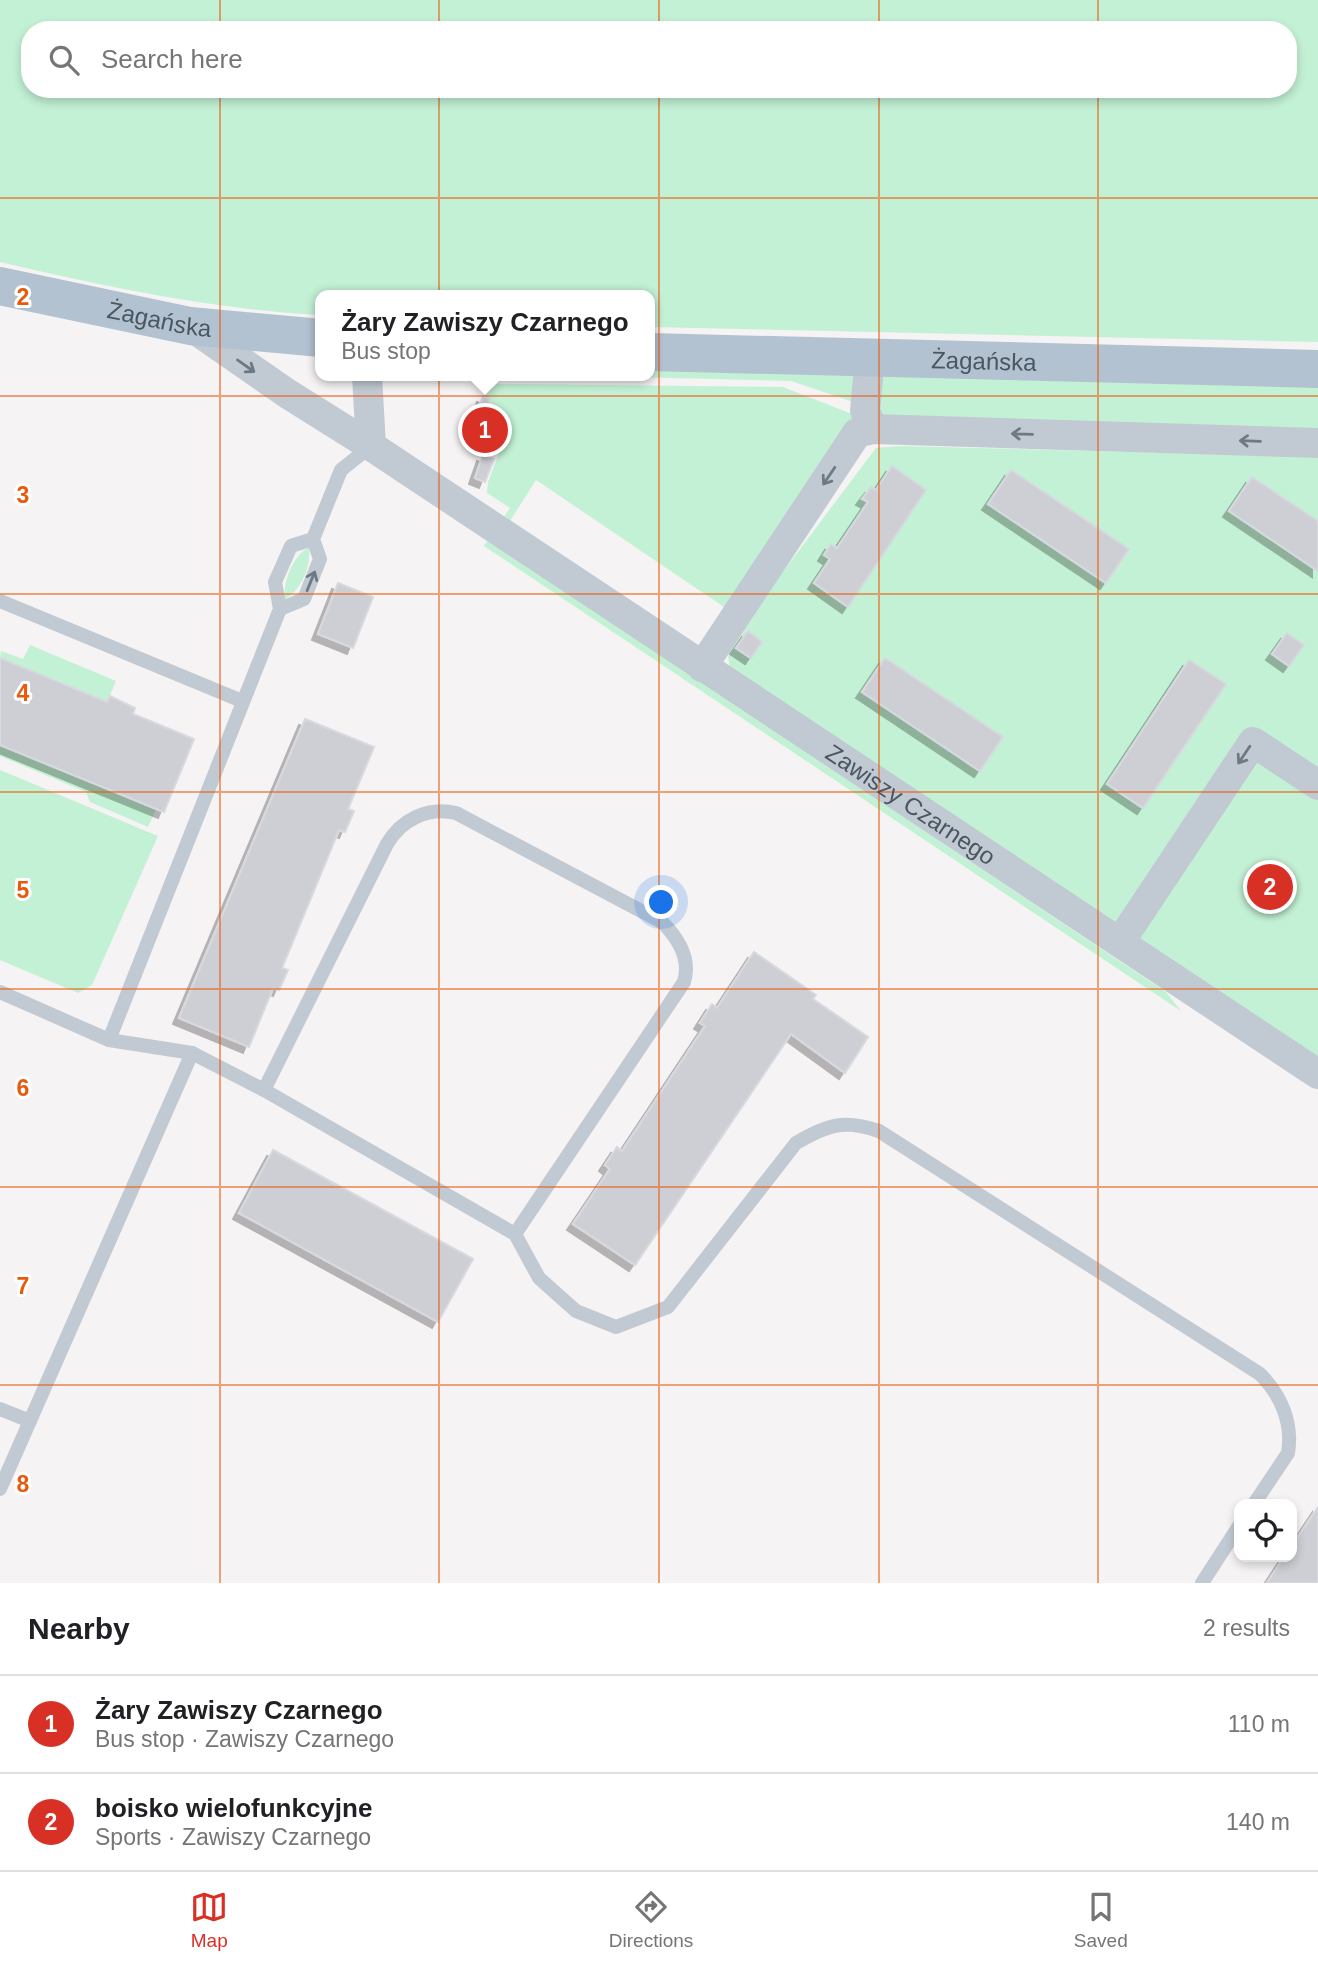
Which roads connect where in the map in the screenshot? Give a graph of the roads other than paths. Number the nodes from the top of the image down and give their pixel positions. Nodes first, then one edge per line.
1 (0, 286) edge
2 (190, 326) junction
3 (315, 338) edge
4 (655, 352) edge
5 (870, 357) junction
6 (1318, 369) edge
7 (368, 381) edge
8 (873, 429) junction
9 (1318, 443) edge
10 (371, 446) junction
11 (313, 539) junction
12 (0, 601) edge
13 (280, 609) junction
14 (702, 667) junction
15 (242, 701) junction
16 (1318, 785) edge
17 (1120, 942) junction
18 (0, 992) edge
19 (109, 1040) junction
20 (192, 1053) junction
21 (1318, 1074) edge
22 (264, 1090) junction
23 (515, 1234) junction
24 (0, 1409) edge
25 (30, 1421) junction
26 (0, 1489) edge
27 (1257, 1499) edge
28 (1234, 1534) edge
29 (1202, 1583) edge

1 - 2 main road, Żagańska
2 - 3 main road, Żagańska
2 -> 10 street, Zawiszy Czarnego
4 - 5 main road, Żagańska
5 - 6 main road, Żagańska
5 - 8 street
7 - 10 street
9 -> 8 street
8 -> 14 street
10 - 11 lane
10 - 14 street, Zawiszy Czarnego
11 - 13 lane
13 -> 11 lane
12 - 15 lane
13 - 15 lane
14 - 17 street, Zawiszy Czarnego
15 - 19 lane
16 -> 17 street
17 - 21 street, Zawiszy Czarnego
18 - 19 lane
19 - 20 lane
20 - 22 lane
20 - 25 lane
22 - 23 lane
22 - 23 lane
23 - 27 lane
24 - 25 lane
25 - 26 lane
28 - 29 lane

